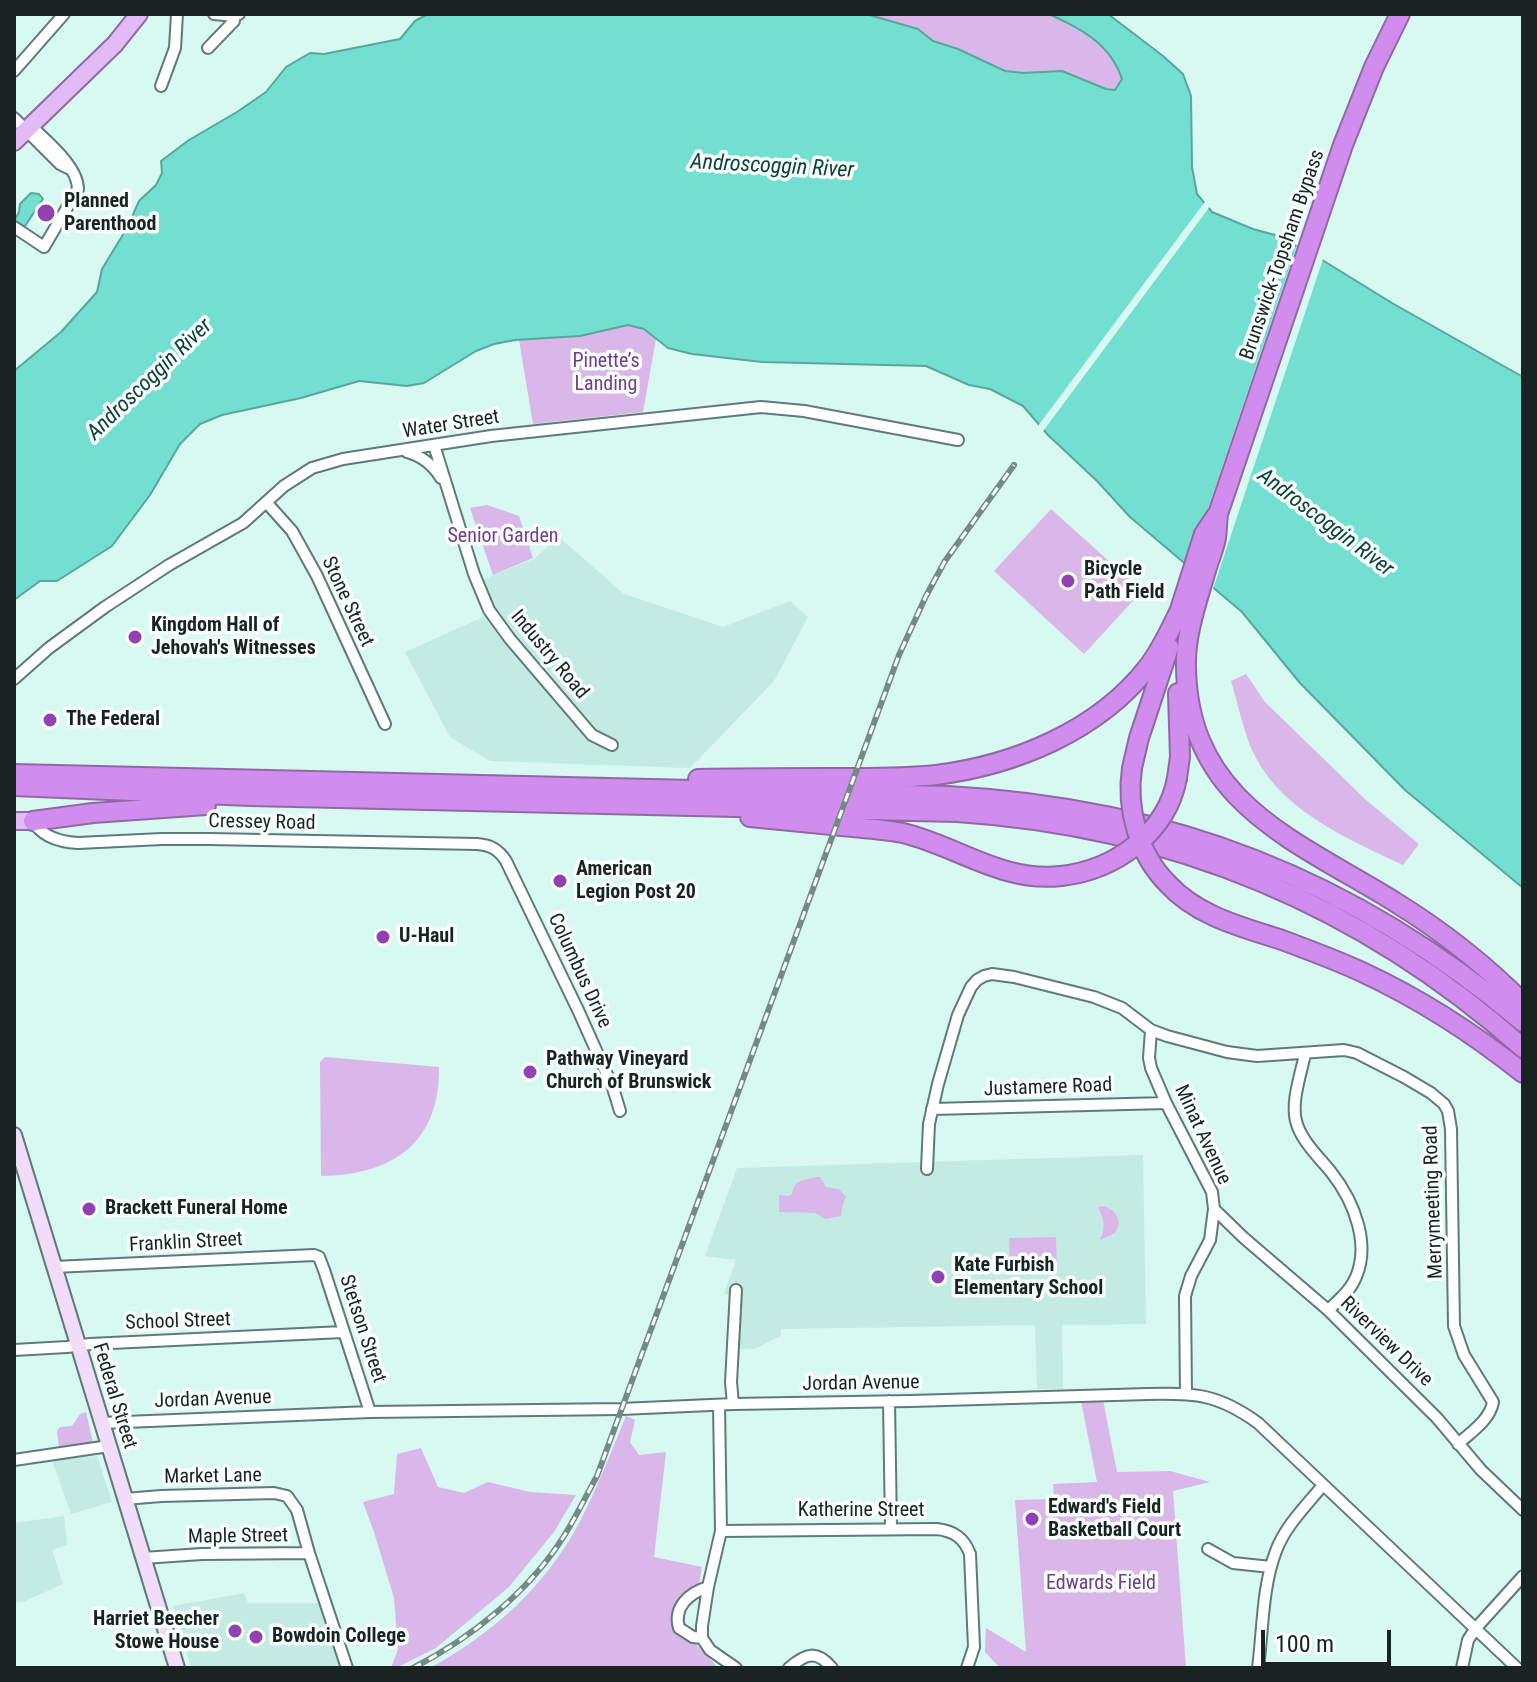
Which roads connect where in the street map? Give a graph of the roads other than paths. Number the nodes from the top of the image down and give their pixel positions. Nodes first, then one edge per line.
1 (64, 14) edge
2 (139, 14) edge
3 (177, 14) edge
4 (214, 14) edge
5 (1400, 14) edge
6 (236, 15) edge
7 (208, 48) dead end
8 (14, 71) edge
9 (161, 86) dead end
10 (21, 129) edge
11 (22, 232) edge
12 (958, 440) dead end
13 (434, 445) junction
14 (401, 451) junction
15 (445, 483) junction
16 (266, 502) junction
17 (1186, 612) junction
18 (14, 679) edge
19 (385, 724) dead end
20 (612, 745) dead end
21 (14, 767) edge
22 (14, 774) edge
23 (60, 774) junction
24 (14, 786) edge
25 (535, 787) junction
26 (270, 796) junction
27 (685, 805) junction
28 (14, 821) edge
29 (33, 821) junction
30 (497, 850) joint
31 (1523, 1003) edge
32 (1523, 1022) edge
33 (1151, 1030) junction
34 (1523, 1048) edge
35 (1305, 1054) junction
36 (1523, 1073) edge
37 (1166, 1103) junction
38 (932, 1109) junction
39 (620, 1111) dead end
40 (14, 1137) edge
41 (927, 1169) dead end
42 (1214, 1209) junction
43 (319, 1257) joint
44 (54, 1267) junction
45 (736, 1290) dead end
46 (1328, 1310) junction
47 (343, 1332) junction
48 (77, 1346) junction
49 (14, 1350) edge
50 (1186, 1394) junction
51 (889, 1401) junction
52 (733, 1404) junction
53 (719, 1405) junction
54 (370, 1412) junction
55 (101, 1423) junction
56 (1458, 1444) junction
57 (109, 1446) junction
58 (14, 1460) edge
59 (1323, 1485) junction
60 (125, 1499) junction
61 (1523, 1510) edge
62 (891, 1529) junction
63 (721, 1531) junction
64 (1208, 1549) dead end
65 (309, 1553) junction
66 (143, 1558) junction
67 (1271, 1567) junction
68 (1523, 1576) edge
69 (708, 1587) junction
70 (1476, 1628) junction
71 (702, 1638) junction
72 (177, 1668) edge
73 (347, 1668) edge
74 (736, 1668) edge
75 (789, 1668) edge
76 (832, 1668) edge
77 (967, 1668) edge
78 (1258, 1668) edge
79 (1462, 1668) edge
80 (1517, 1668) edge

1 - 8 street
2 - 10 main road
3 - 9 street
4 - 6 street
5 - 17 highway, Brunswick-Topsham Bypass
6 - 7 street
10 - 11 street
12 - 13 street, Water Street
13 - 14 street, Water Street
13 - 15 street, Industry Road
14 - 15 street, Industry Road
14 - 16 street, Water Street
15 - 20 street, Industry Road
16 - 18 street, Water Street
16 - 19 street, Stone Street
17 - 25 highway
17 - 27 highway, bridge
17 - 31 highway
17 - 36 highway, bridge
21 - 23 highway
22 - 23 highway
23 - 25 highway
24 - 26 highway
25 - 32 highway
26 - 27 highway
26 - 29 highway
27 - 34 highway
28 - 29 main road
29 - 30 street, Cressey Road
30 - 39 street, Columbus Drive
33 - 35 street, Merrymeeting Road
33 - 37 street, Minat Avenue
33 - 38 street, Merrymeeting Road
35 - 46 street
35 - 56 street, Merrymeeting Road
37 - 38 street, Justamere Road
37 - 42 street, Minat Avenue
38 - 41 street, Merrymeeting Road
40 - 44 street, Federal Street
42 - 46 street, Riverview Drive
42 - 50 street, Minat Avenue
43 - 44 street, Franklin Street
43 - 47 street, Stetson Street
44 - 48 street, Federal Street
45 - 52 street
46 - 56 street, Riverview Drive
47 - 48 street, School Street
47 - 54 street, Stetson Street
48 - 49 street, School Street
48 - 55 street, Federal Street
50 - 51 street, Jordan Avenue
50 - 59 street, Jordan Avenue
51 - 52 street, Jordan Avenue
51 - 62 street
52 - 53 street, Jordan Avenue
53 - 54 street, Jordan Avenue
53 - 63 street
54 - 55 street, Jordan Avenue
55 - 57 street, Federal Street
56 - 61 street, Riverview Drive
57 - 58 street
57 - 60 street, Federal Street
59 - 67 street
59 - 70 street, Jordan Avenue
60 - 65 street, Market Lane
60 - 66 street, Federal Street
62 - 63 street, Katherine Street
62 - 77 street, Katherine Street
63 - 69 street
64 - 67 street
65 - 66 street, Maple Street
65 - 73 street, Maple Street
66 - 72 street, Federal Street
67 - 78 street
68 - 70 street
69 - 71 street
69 - 71 street
70 - 79 street
70 - 80 street, Jordan Avenue
71 - 74 street
75 - 76 street

